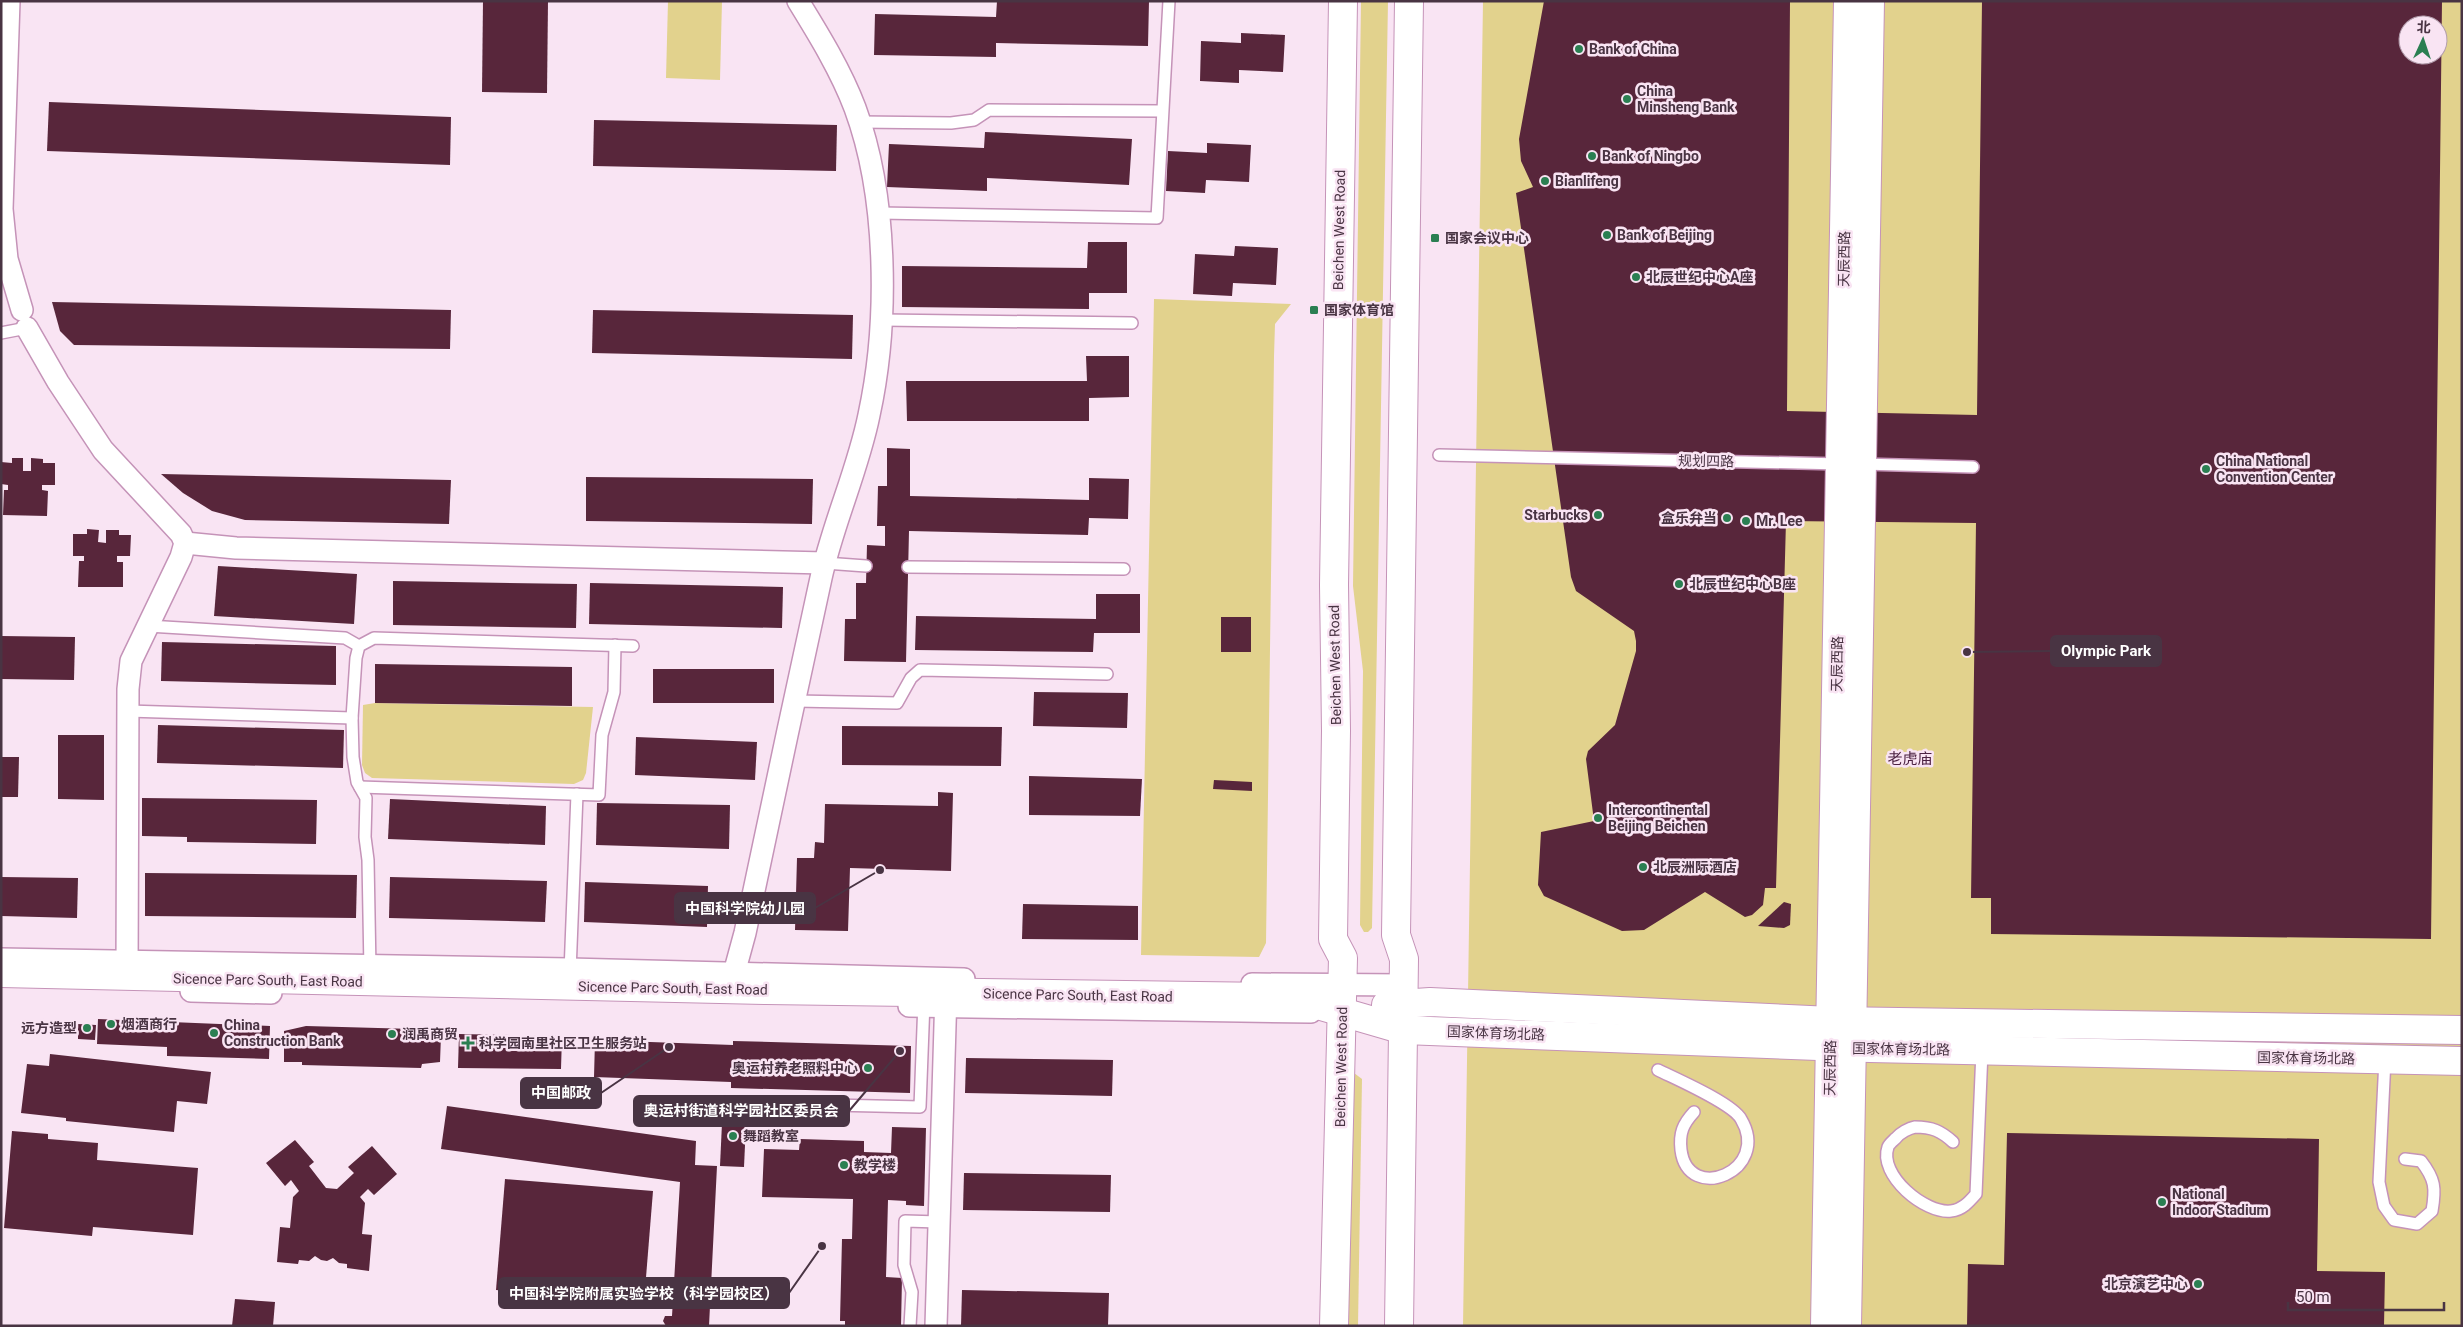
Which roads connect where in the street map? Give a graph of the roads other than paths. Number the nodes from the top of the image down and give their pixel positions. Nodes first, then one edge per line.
1 (9, 1) edge
2 (1169, 1) edge
3 (1343, 1) edge
4 (1409, 1) edge
5 (1848, 1) edge
6 (1870, 1) edge
7 (799, 2) edge
8 (4, 57) edge
9 (1162, 111) junction
10 (859, 122) junction
11 (880, 213) junction
12 (25, 319) junction
13 (882, 320) junction
14 (1132, 323) dead end
15 (1, 334) edge
16 (1439, 455) dead end
17 (1862, 464) junction
18 (1973, 467) dead end
19 (185, 543) junction
20 (825, 563) junction
21 (866, 566) dead end
22 (908, 567) dead end
23 (1124, 569) dead end
24 (148, 626) junction
25 (616, 645) junction
26 (360, 646) junction
27 (633, 646) dead end
28 (1108, 674) dead end
29 (796, 702) junction
30 (128, 712) junction
31 (352, 718) junction
32 (360, 787) junction
33 (577, 794) junction
34 (1, 959) edge
35 (1, 973) edge
36 (127, 976) junction
37 (369, 981) junction
38 (569, 984) junction
39 (1343, 984) junction
40 (1, 985) edge
41 (729, 988) junction
42 (937, 995) junction
43 (1404, 1009) junction
44 (1342, 1013) junction
45 (2462, 1017) edge
46 (2462, 1030) edge
47 (1842, 1034) junction
48 (1982, 1050) junction
49 (2386, 1060) junction
50 (2462, 1061) edge
51 (1658, 1070) dead end
52 (832, 1105) dead end
53 (1694, 1112) dead end
54 (1953, 1142) dead end
55 (2405, 1160) dead end
56 (939, 1222) junction
57 (910, 1326) edge
58 (936, 1326) edge
59 (1334, 1326) edge
60 (1398, 1326) edge
61 (1825, 1326) edge
62 (1847, 1326) edge

1 - 8 street
2 - 9 lane
3 - 39 street, Beichen West Road
4 - 43 street
5 - 47 street, 天辰西路
6 - 17 street, 天辰西路
7 - 10 street
8 - 12 street
9 - 10 lane
9 - 11 lane
10 - 11 street
11 - 13 street
12 - 15 lane
12 - 19 street
13 - 14 lane
13 - 20 street
16 - 17 lane, 规划四路
17 - 18 lane, 规划四路
17 - 47 street, 天辰西路
19 - 20 street
19 - 24 street
20 - 21 lane
20 - 29 street
22 - 23 lane
24 - 26 lane
24 - 30 street
25 - 26 lane
25 - 27 lane
25 - 33 lane
26 - 31 lane
28 - 29 lane
29 - 41 street
30 - 31 lane
30 - 36 street
31 - 32 lane
32 - 33 lane
32 - 37 lane
33 - 38 lane
34 - 36 street
35 - 36 street, Sicence Parc South, East Road
36 - 37 street, Sicence Parc South, East Road
36 - 40 street
37 - 38 street, Sicence Parc South, East Road
38 - 41 street, Sicence Parc South, East Road
39 - 42 street
39 - 43 street
39 - 44 street, Beichen West Road
41 - 42 street, Sicence Parc South, East Road
42 - 44 street, Sicence Parc South, East Road
42 - 52 lane
42 - 56 street
43 - 44 street, 国家体育场北路
43 - 47 street, 国家体育场北路
43 - 60 street
44 - 59 street, Beichen West Road
45 - 47 street, 国家体育场北路
46 - 47 street, 国家体育场北路
47 - 48 street, 国家体育场北路
47 - 61 street, 天辰西路
47 - 62 street, 天辰西路
48 - 49 street, 国家体育场北路
48 - 54 lane
49 - 50 street, 国家体育场北路
49 - 55 lane
51 - 53 lane
56 - 57 lane
56 - 58 street

